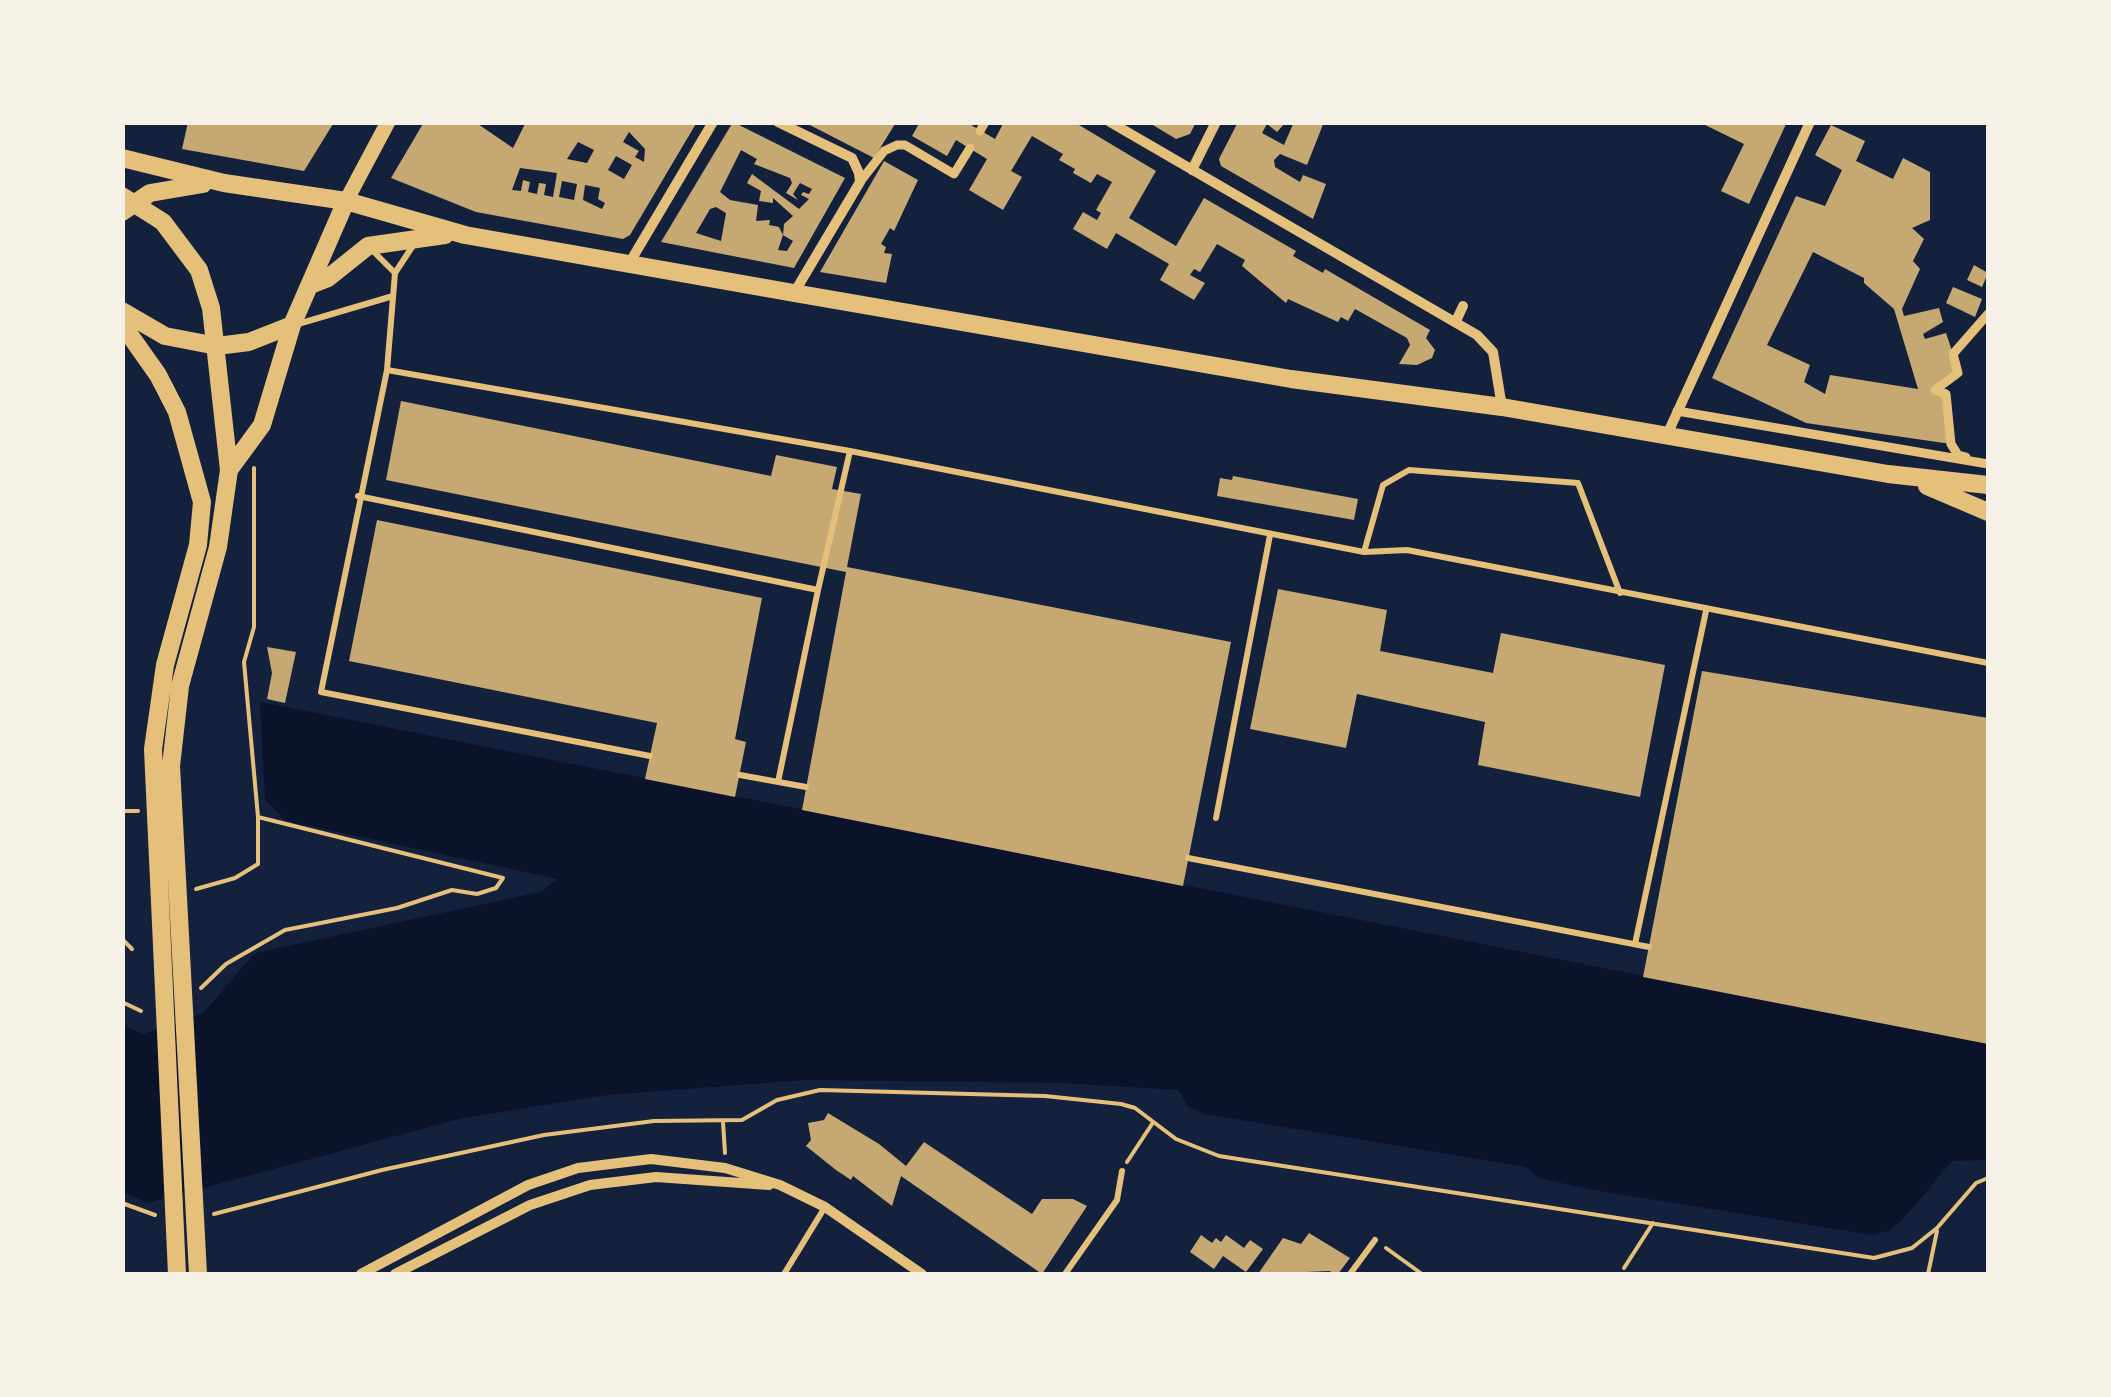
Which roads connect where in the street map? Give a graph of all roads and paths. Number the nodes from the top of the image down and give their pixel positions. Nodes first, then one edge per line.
1 (388, 122) edge
2 (712, 122) edge
3 (778, 122) edge
4 (1110, 122) edge
5 (1216, 122) edge
6 (1810, 122) edge
7 (970, 148) dead end
8 (122, 158) edge
9 (1192, 170) junction
10 (860, 182) junction
11 (224, 183) junction
12 (346, 202) junction
13 (126, 204) edge
14 (465, 234) junction
15 (420, 236) junction
16 (368, 246) junction
17 (630, 262) junction
18 (395, 274) junction
19 (310, 285) junction
20 (794, 293) junction
21 (394, 296) junction
22 (1463, 306) dead end
23 (122, 311) edge
24 (1988, 314) edge
25 (1456, 321) junction
26 (122, 324) edge
27 (292, 326) junction
28 (217, 346) junction
29 (387, 370) junction
30 (1502, 407) junction
31 (1676, 410) junction
32 (1666, 438) junction
33 (255, 439) junction
34 (850, 451) junction
35 (1988, 462) edge
36 (229, 470) junction
37 (1888, 474) junction
38 (1988, 485) edge
39 (358, 496) junction
40 (1988, 512) edge
41 (1270, 535) junction
42 (1364, 552) junction
43 (818, 590) junction
44 (1620, 593) junction
45 (1706, 611) junction
46 (1988, 663) edge
47 (650, 756) dead end
48 (740, 775) dead end
49 (778, 782) junction
50 (806, 786) dead end
51 (258, 817) junction
52 (1216, 818) dead end
53 (1188, 858) dead end
54 (177, 894) junction
55 (122, 939) edge
56 (1635, 944) junction
57 (1649, 947) dead end
58 (132, 949) dead end
59 (171, 949) junction
60 (201, 988) dead end
61 (122, 1002) edge
62 (141, 1011) dead end
63 (1152, 1124) junction
64 (1122, 1171) joint
65 (1988, 1178) edge
66 (780, 1186) junction
67 (122, 1203) edge
68 (824, 1207) junction
69 (198, 1214) dead end
70 (163, 1215) dead end
71 (1652, 1223) junction
72 (1937, 1228) junction
73 (1374, 1240) joint
74 (390, 1258) junction
75 (178, 1266) edge
76 (198, 1266) edge
77 (1624, 1268) dead end
78 (361, 1274) edge
79 (396, 1274) edge
80 (784, 1274) edge
81 (922, 1274) edge
82 (1065, 1274) edge
83 (1350, 1274) edge
84 (1422, 1274) edge
85 (1928, 1274) edge

1 - 12 street
2 - 17 street
3 - 10 street
4 - 9 street
5 - 9 street
6 - 31 street
7 - 10 street
8 - 11 main road
9 - 25 street
10 - 20 street
11 - 12 main road
11 - 13 main road
12 - 14 main road
12 - 19 main road
13 - 28 main road
14 - 15 main road
14 - 17 main road
15 - 16 main road
15 - 18 lane
16 - 18 lane
16 - 19 main road
17 - 20 main road
18 - 21 lane
19 - 27 main road
20 - 30 main road
21 - 27 lane
21 - 29 lane
22 - 25 street
23 - 28 main road
24 - 35 street
25 - 30 street
26 - 59 main road
27 - 28 main road
27 - 33 main road
28 - 36 main road
29 - 34 lane
29 - 39 lane
30 - 32 main road
31 - 32 street
31 - 35 street
32 - 37 main road
33 - 36 main road
33 - 51 path
34 - 41 lane
34 - 43 lane
36 - 54 main road
37 - 38 main road
37 - 40 main road
39 - 43 lane
39 - 47 lane
41 - 42 lane
41 - 52 lane
42 - 44 lane
42 - 44 lane
43 - 49 lane
44 - 45 lane
45 - 46 lane
45 - 56 lane
48 - 49 lane
49 - 50 lane
51 - 54 path
51 - 60 path
53 - 56 lane
54 - 59 main road
55 - 58 path
56 - 57 lane
59 - 75 main road
59 - 76 main road
61 - 62 path
63 - 64 path
63 - 69 path
63 - 71 path
64 - 82 lane
65 - 72 path
66 - 68 street
66 - 74 street
66 - 79 street
67 - 70 path
68 - 80 lane
68 - 81 street
71 - 72 path
71 - 77 path
72 - 85 path
73 - 83 lane
73 - 84 path
74 - 78 street
74 - 79 street

